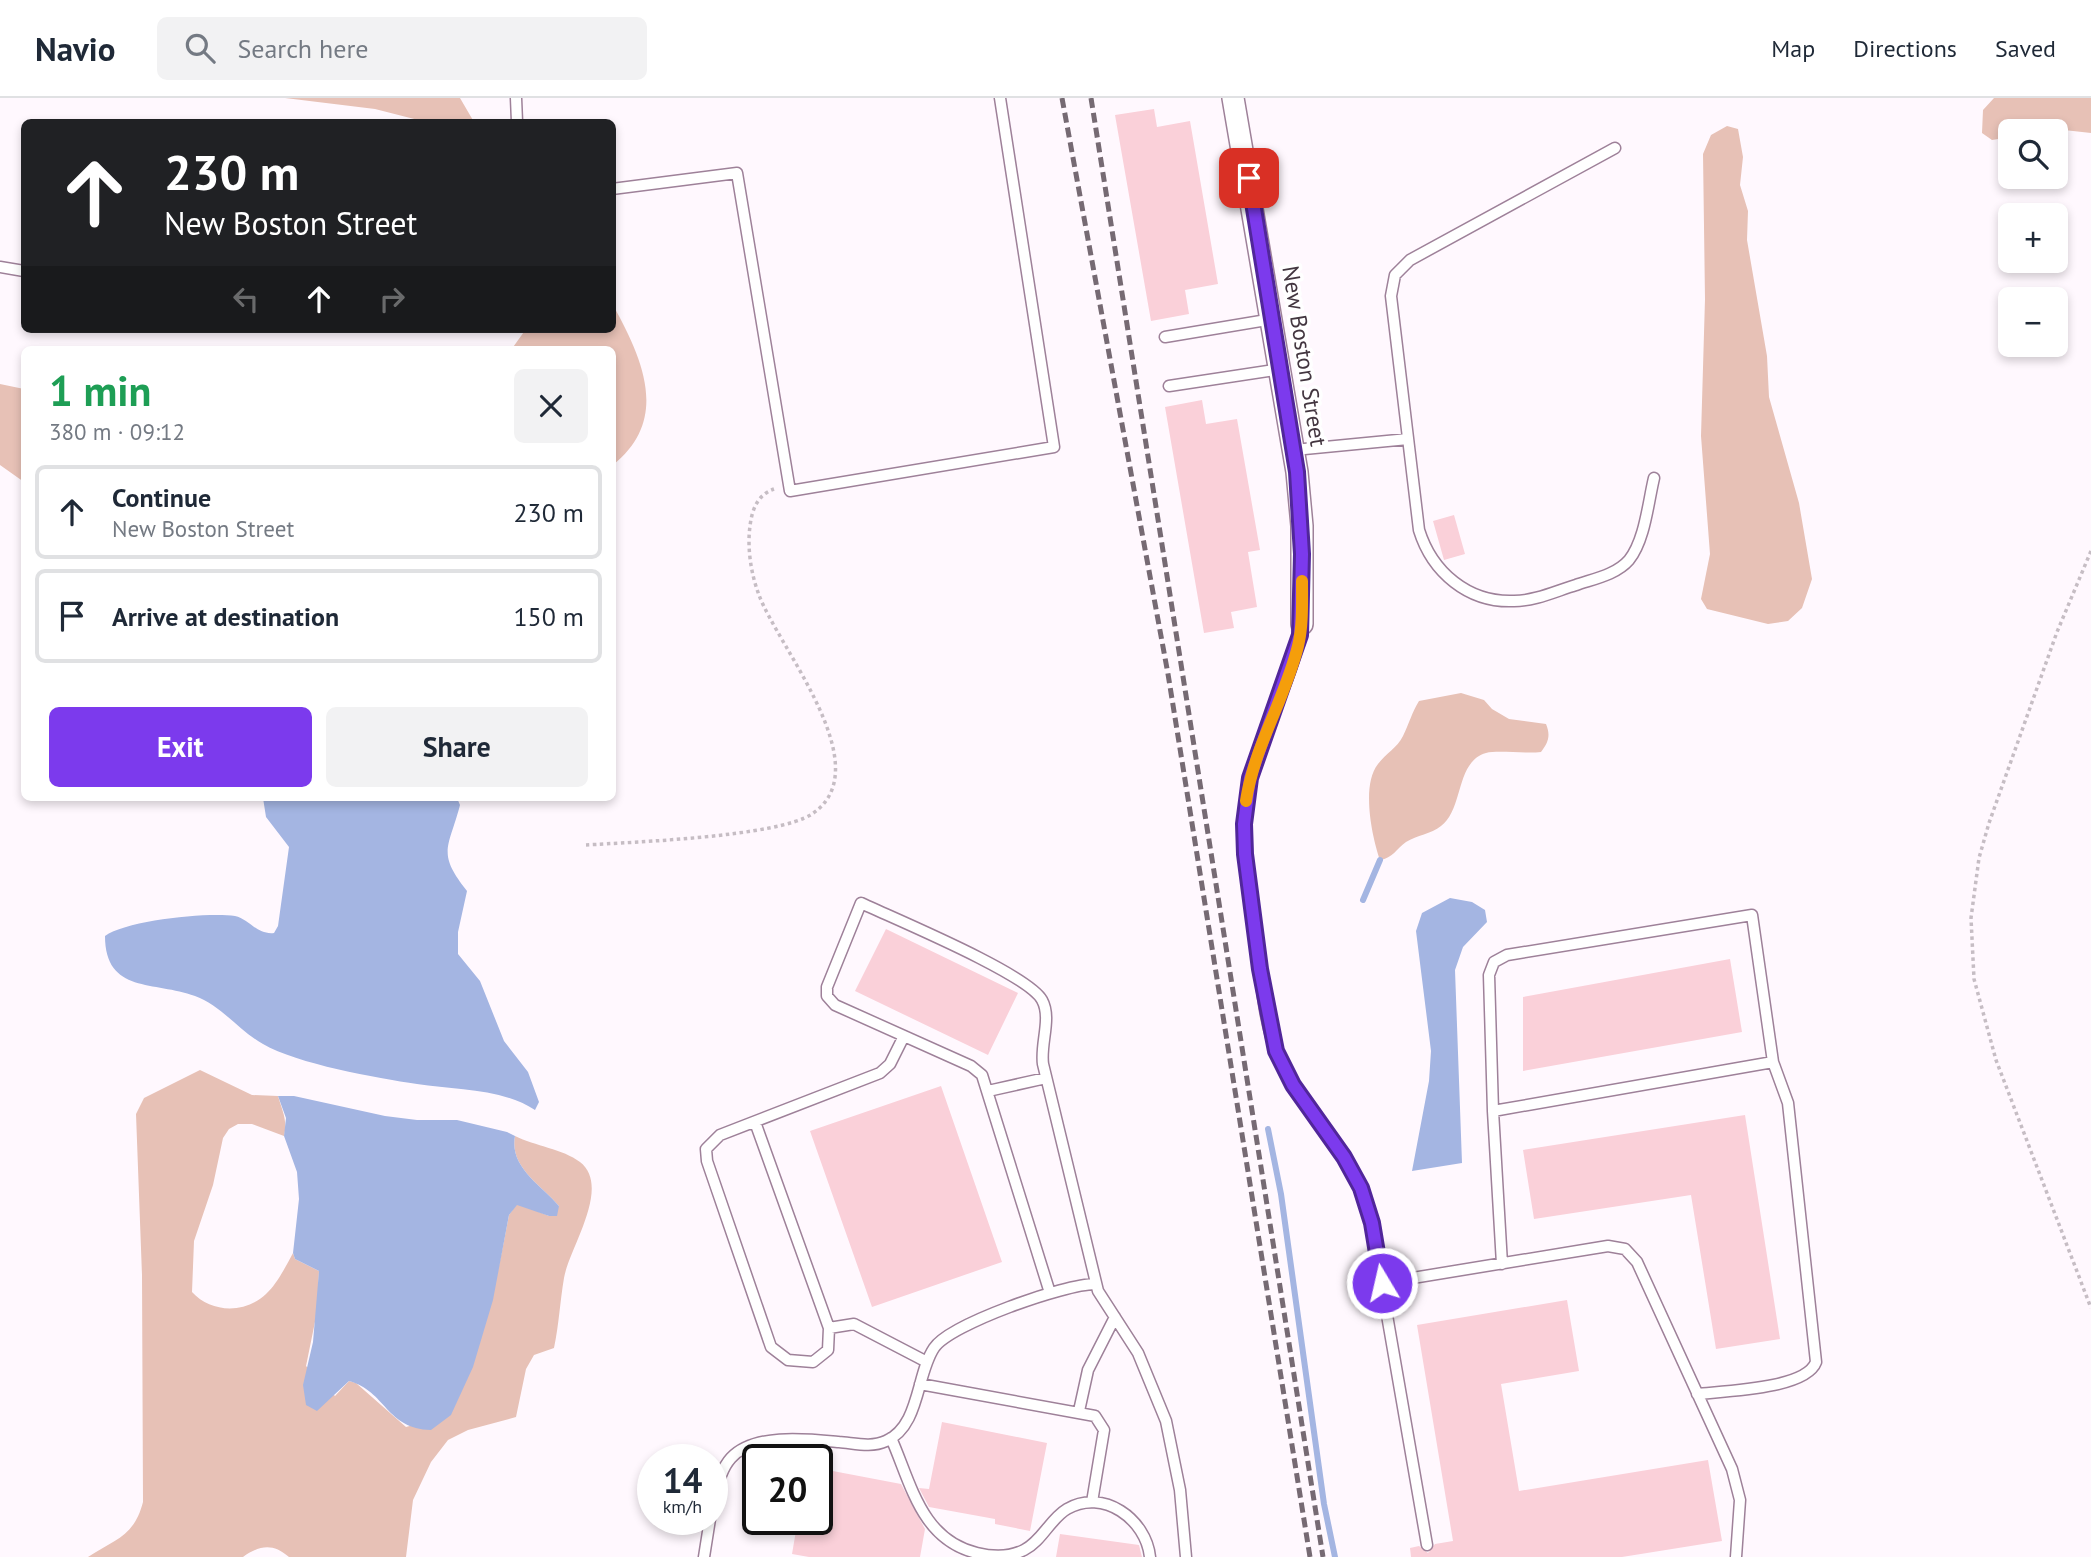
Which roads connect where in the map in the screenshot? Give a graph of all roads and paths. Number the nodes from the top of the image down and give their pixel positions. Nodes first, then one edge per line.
1 (516, 98) edge
2 (1000, 98) edge
3 (1233, 98) edge
4 (517, 119) edge
5 (1615, 148) dead end
6 (616, 188) edge
7 (0, 267) edge
8 (21, 270) edge
9 (1273, 319) junction
10 (1165, 337) dead end
11 (1281, 369) junction
12 (1169, 386) dead end
13 (1408, 439) junction
14 (1294, 450) junction
15 (1654, 478) dead end
16 (789, 484) junction
17 (2091, 551) edge
18 (1302, 624) joint
19 (586, 845) dead end
20 (904, 1036) junction
21 (1773, 1062) junction
22 (1046, 1078) junction
23 (988, 1091) junction
24 (1493, 1111) junction
25 (755, 1122) junction
26 (1502, 1264) junction
27 (1382, 1283) junction
28 (1095, 1284) junction
29 (1049, 1293) junction
30 (2091, 1308) edge
31 (1115, 1317) junction
32 (829, 1328) junction
33 (927, 1362) junction
34 (920, 1384) junction
35 (1697, 1394) junction
36 (1079, 1411) junction
37 (891, 1438) junction
38 (728, 1462) edge
39 (1092, 1502) junction
40 (707, 1535) edge
41 (1427, 1545) dead end
42 (704, 1557) edge
43 (1150, 1557) edge
44 (1186, 1557) edge
45 (1736, 1557) edge

1 - 4 lane
2 - 16 lane
3 - 9 street, New Boston Street
5 - 13 lane
6 - 16 lane
7 - 8 lane
9 - 10 lane
9 - 11 street, New Boston Street
11 - 12 lane
11 - 14 street, New Boston Street
13 - 14 lane
13 - 15 lane
14 - 18 street, New Boston Street
16 - 19 path
17 - 30 path
18 - 27 lane
20 - 22 lane
20 - 23 lane
20 - 25 lane
21 - 24 lane
21 - 24 lane
21 - 35 lane
22 - 23 lane
22 - 28 lane
23 - 29 lane
24 - 26 lane
25 - 32 lane
25 - 32 lane
26 - 27 lane
26 - 35 lane
27 - 41 lane
28 - 29 lane
28 - 31 lane
29 - 33 lane
31 - 36 lane
31 - 44 lane
32 - 33 lane
33 - 34 lane
34 - 36 lane
34 - 37 lane
35 - 45 lane
36 - 39 lane
37 - 38 lane
37 - 39 lane
39 - 43 lane
40 - 42 lane

